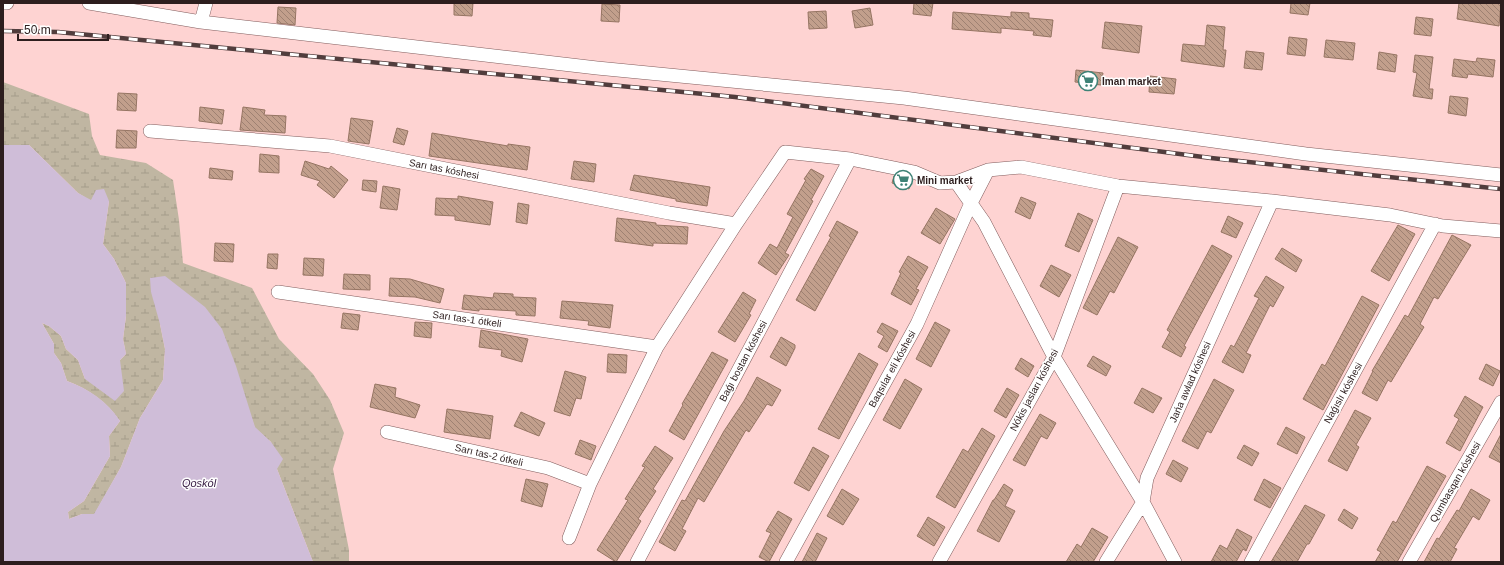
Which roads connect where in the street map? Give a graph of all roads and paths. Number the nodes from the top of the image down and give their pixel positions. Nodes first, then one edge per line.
1 (3, 3) edge
2 (7, 3) edge
3 (89, 3) edge
4 (206, 3) edge
5 (201, 22) junction
6 (150, 132) dead end
7 (850, 159) junction
8 (988, 170) junction
9 (1501, 175) edge
10 (956, 182) junction
11 (1118, 186) junction
12 (1272, 200) junction
13 (971, 203) junction
14 (736, 224) junction
15 (1435, 224) junction
16 (1501, 232) edge
17 (278, 292) dead end
18 (657, 347) junction
19 (1054, 357) junction
20 (1501, 402) edge
21 (387, 432) dead end
22 (590, 484) junction
23 (1143, 502) junction
24 (569, 538) dead end
25 (637, 562) edge
26 (786, 562) edge
27 (939, 562) edge
28 (1106, 562) edge
29 (1175, 562) edge
30 (1251, 562) edge
31 (1409, 562) edge

1 - 2 street
3 - 5 street
4 - 5 street
5 - 9 street
6 - 14 street, Sarı tas kóshesi
7 - 10 street
7 - 14 street
7 - 25 street, Baǵı bostan kóshesi
8 - 10 street
8 - 11 street
8 - 13 street, Baqsılar eli kóshesi
10 - 13 street
11 - 12 street
11 - 19 street, Nókis jasları kóshesi
12 - 15 street
12 - 23 street, Jańa awlad kóshesi
13 - 19 street
13 - 26 street, Baqsılar eli kóshesi
14 - 18 street
15 - 16 street
15 - 30 street, Naǵıslı kóshesi
17 - 18 street, Sarı tas-1 ótkeli
18 - 22 street
19 - 23 street
19 - 27 street, Nókis jasları kóshesi
20 - 31 street, Qumbasqan kóshesi
21 - 22 street, Sarı tas-2 ótkeli
22 - 24 street
23 - 28 street, Jańa awlad kóshesi
23 - 29 street

